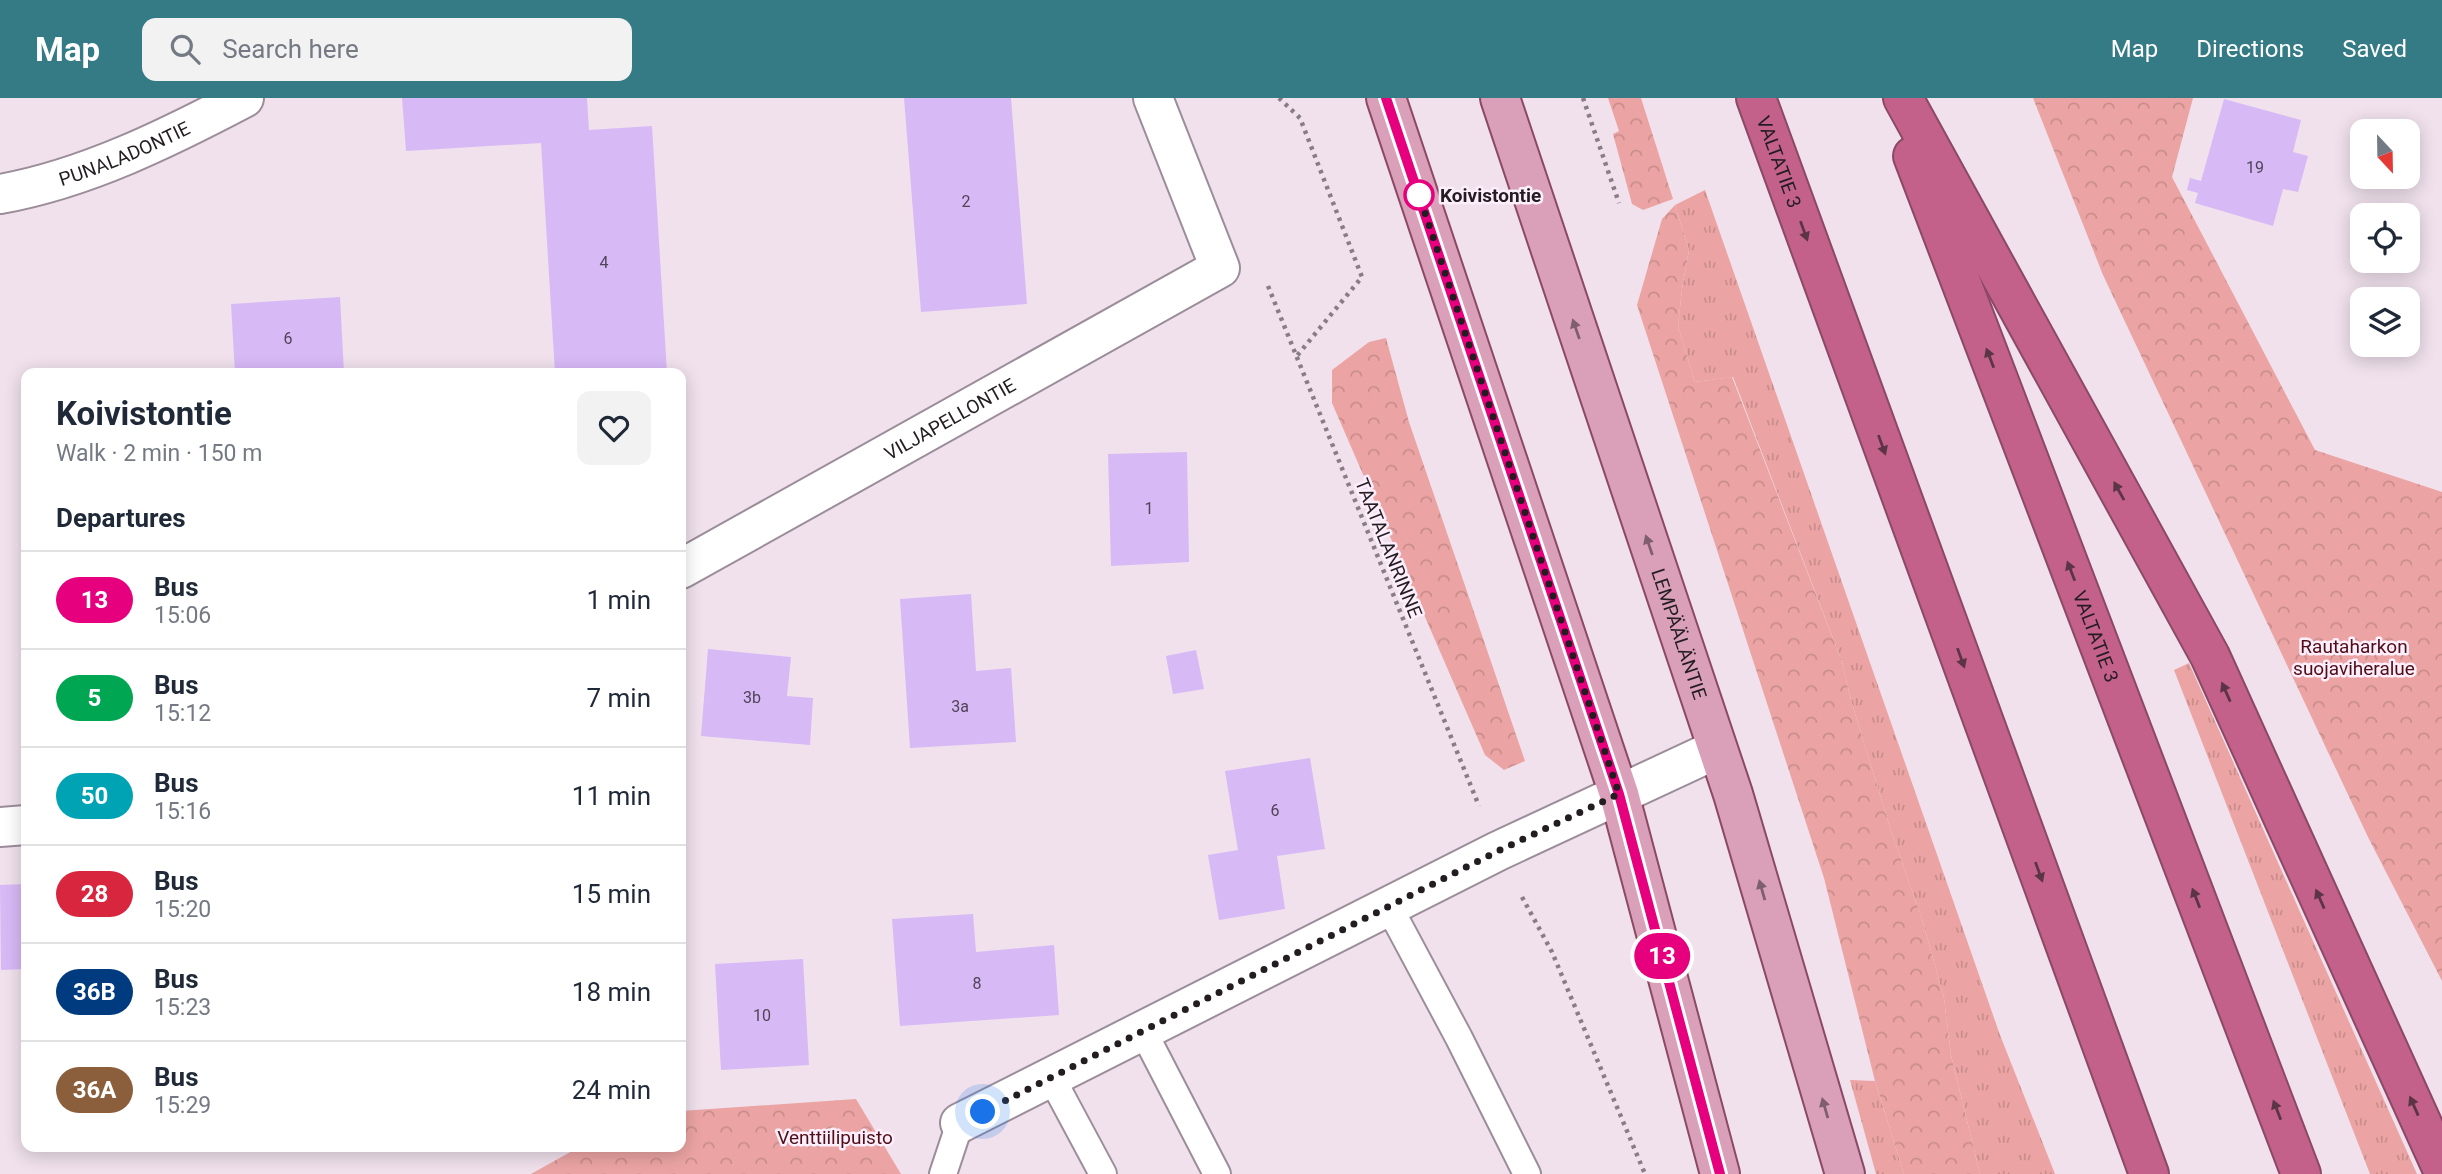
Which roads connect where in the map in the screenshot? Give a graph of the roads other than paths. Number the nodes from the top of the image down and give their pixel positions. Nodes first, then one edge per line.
1 (244, 98) edge
2 (1153, 98) edge
3 (1386, 98) edge
4 (1500, 98) edge
5 (1756, 98) edge
6 (1893, 98) edge
7 (1903, 98) edge
8 (0, 194) edge
9 (686, 566) edge
10 (1717, 749) junction
11 (1619, 794) junction
12 (21, 825) edge
13 (0, 827) edge
14 (1389, 906) junction
15 (1143, 1031) junction
16 (1051, 1077) junction
17 (960, 1123) joint
18 (2442, 1168) edge
19 (943, 1174) edge
20 (1103, 1174) edge
21 (1217, 1174) edge
22 (1527, 1174) edge
23 (1720, 1174) edge
24 (1845, 1174) edge
25 (2149, 1174) edge
26 (2301, 1174) edge

1 - 8 street, PUNALADONTIE
2 - 9 street, VILJAPELLONTIE
3 - 11 main road
10 -> 4 main road, LEMPÄÄLÄNTIE
5 -> 25 highway, VALTATIE 3
26 -> 6 highway, VALTATIE 3
18 -> 7 highway
10 - 11 street
24 -> 10 main road, LEMPÄÄLÄNTIE
11 - 14 street
11 - 23 main road
12 - 13 street
14 - 15 street
14 - 22 lane
15 - 16 street
15 - 21 lane
16 - 17 street
16 - 20 lane
17 - 19 lane

